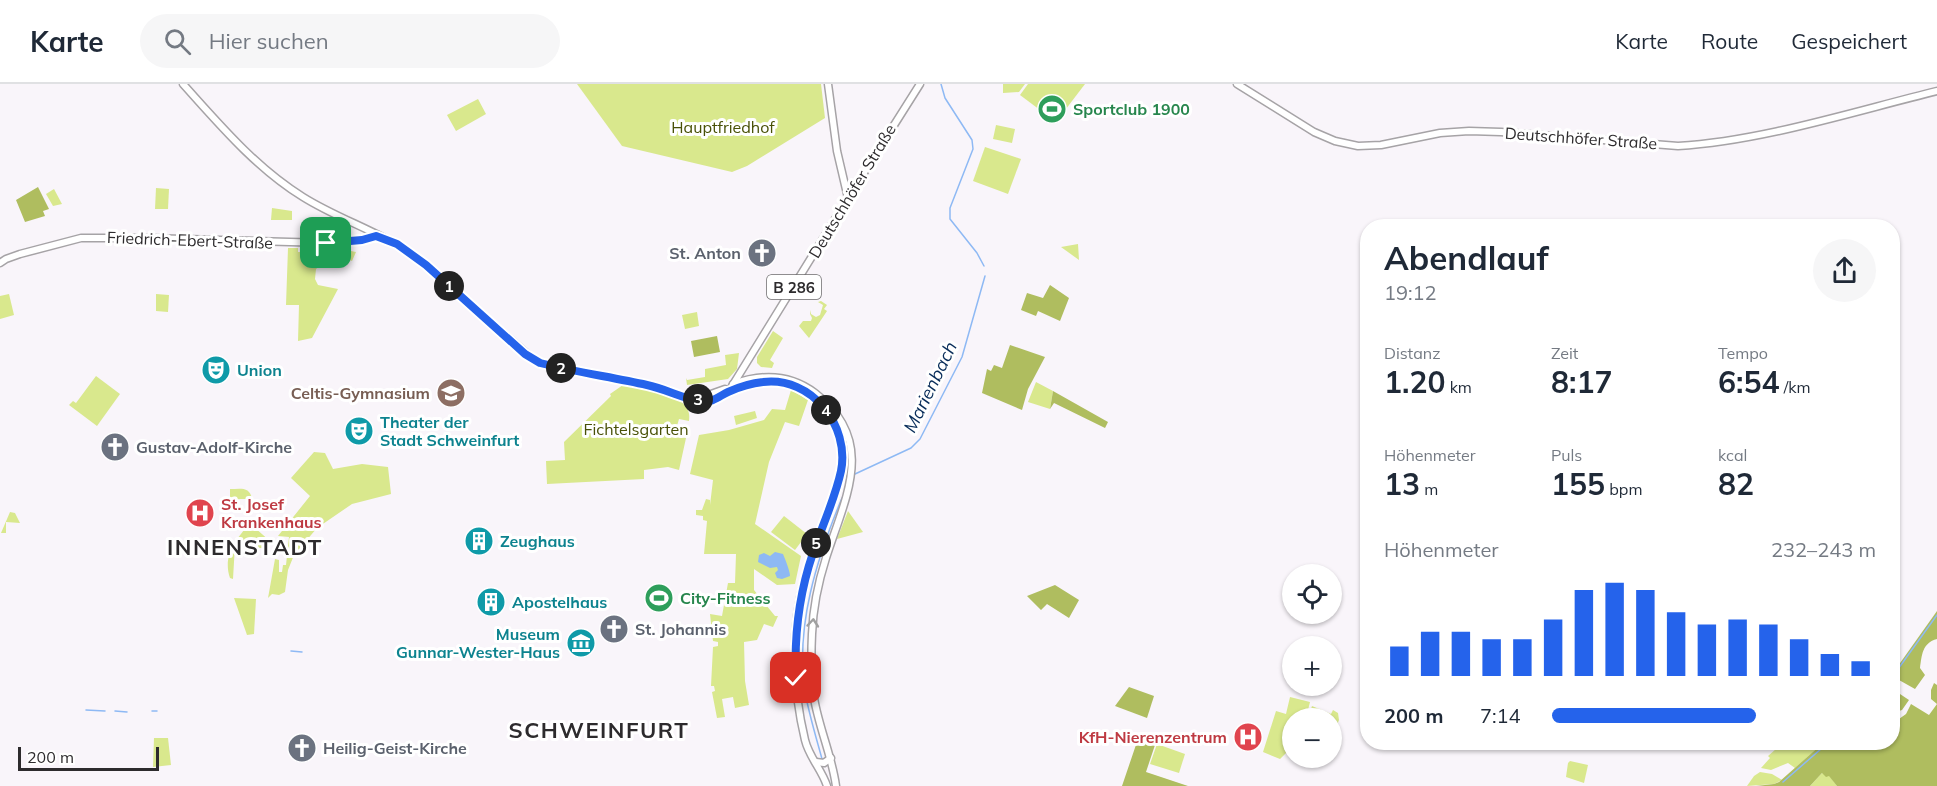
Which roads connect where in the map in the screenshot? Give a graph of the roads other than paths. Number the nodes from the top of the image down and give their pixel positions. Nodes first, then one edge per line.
1 (183, 84) edge
2 (828, 84) edge
3 (920, 84) edge
4 (1237, 84) edge
5 (1937, 91) edge
6 (848, 198) junction
7 (376, 236) junction
8 (2, 260) edge
9 (733, 384) junction
10 (729, 391) junction
11 (697, 399) junction
12 (836, 489) junction
13 (848, 494) junction
14 (831, 758) junction
15 (816, 762) junction
16 (826, 786) edge
17 (836, 786) edge

1 - 7 main road
2 - 6 main road
3 - 6 main road, Deutschhöfer Straße
4 - 5 main road, Deutschhöfer Straße
6 - 9 main road, Deutschhöfer Straße / B 286
7 - 8 main road, Friedrich-Ebert-Straße
7 - 11 main road
9 - 10 main road, Deutschhöfer Straße / B 286
9 - 11 main road
9 - 13 main road
10 - 11 main road
10 - 12 main road
12 - 13 main road
12 - 15 main road
14 -> 13 main road
14 - 15 main road
14 - 17 main road
15 - 16 main road

